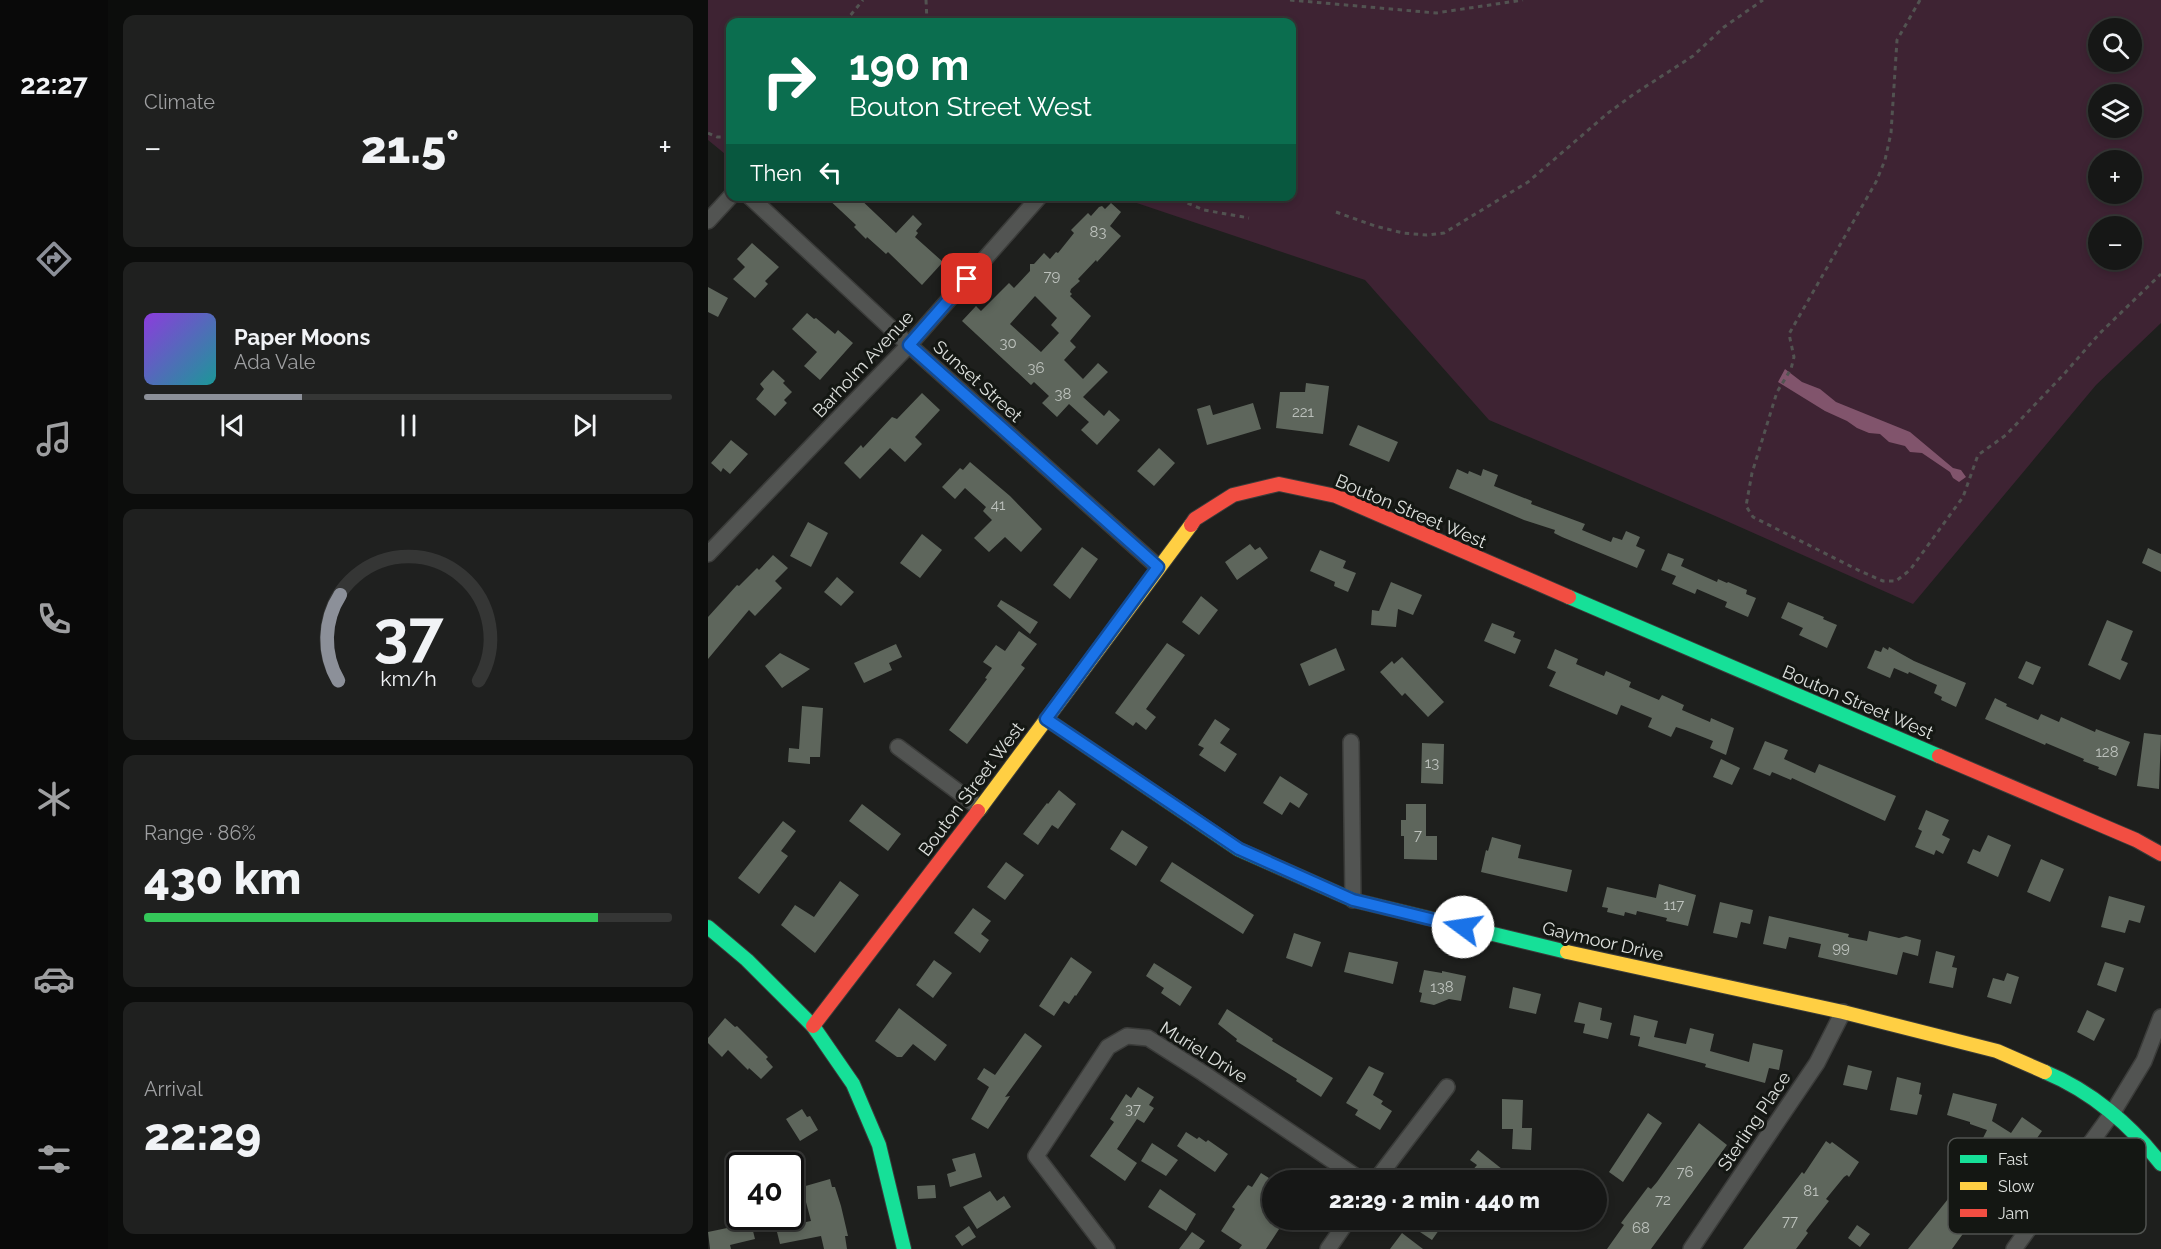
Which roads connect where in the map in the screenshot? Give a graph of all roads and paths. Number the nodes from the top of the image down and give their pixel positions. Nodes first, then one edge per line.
1 (863, 0) edge
2 (926, 0) edge
3 (1290, 0) edge
4 (1523, 0) edge
5 (1763, 0) edge
6 (1920, 0) edge
7 (848, 18) edge
8 (927, 18) edge
9 (708, 133) edge
10 (726, 137) edge
11 (726, 201) edge
12 (754, 201) edge
13 (1036, 201) edge
14 (1182, 201) edge
15 (1336, 212) dead end
16 (1249, 218) dead end
17 (708, 221) edge
18 (2161, 274) edge
19 (909, 345) junction
20 (708, 554) edge
21 (1158, 567) junction
22 (1046, 719) junction
23 (1351, 742) dead end
24 (898, 747) dead end
25 (980, 808) junction
26 (2161, 854) edge
27 (1353, 900) junction
28 (708, 927) edge
29 (1843, 1012) junction
30 (2161, 1017) edge
31 (813, 1026) junction
32 (1447, 1087) dead end
33 (2114, 1112) junction
34 (2095, 1138) edge
35 (2140, 1138) edge
36 (2146, 1144) edge
37 (2161, 1164) edge
38 (1345, 1170) edge
39 (1384, 1170) edge
40 (1341, 1230) edge
41 (2025, 1234) edge
42 (904, 1249) edge
43 (1107, 1249) edge
44 (1328, 1249) edge
45 (1691, 1249) edge
46 (2014, 1249) edge

1 - 7 path
2 - 8 path
3 - 4 path
5 - 15 path
6 - 18 path
9 - 10 path
11 - 17 street
12 - 19 street, Sunset Street
13 - 19 street, Barholm Avenue
14 - 16 path
19 - 20 street, Barholm Avenue
19 - 21 street, Sunset Street
21 - 22 street, Bouton Street West
21 - 26 street, Bouton Street West
22 - 25 street, Bouton Street West
22 - 27 street, Gaymoor Drive
23 - 27 street
24 - 25 street
25 - 31 street, Bouton Street West
27 - 29 street, Gaymoor Drive
28 - 31 street
29 - 33 street, Gaymoor Drive
29 - 45 street, Sterling Place
30 - 33 street
31 - 42 street
32 - 39 street
33 - 34 street
33 - 35 street, Gaymoor Drive
36 - 37 street, Gaymoor Drive
38 - 43 street, Muriel Drive
40 - 44 street
41 - 46 street

